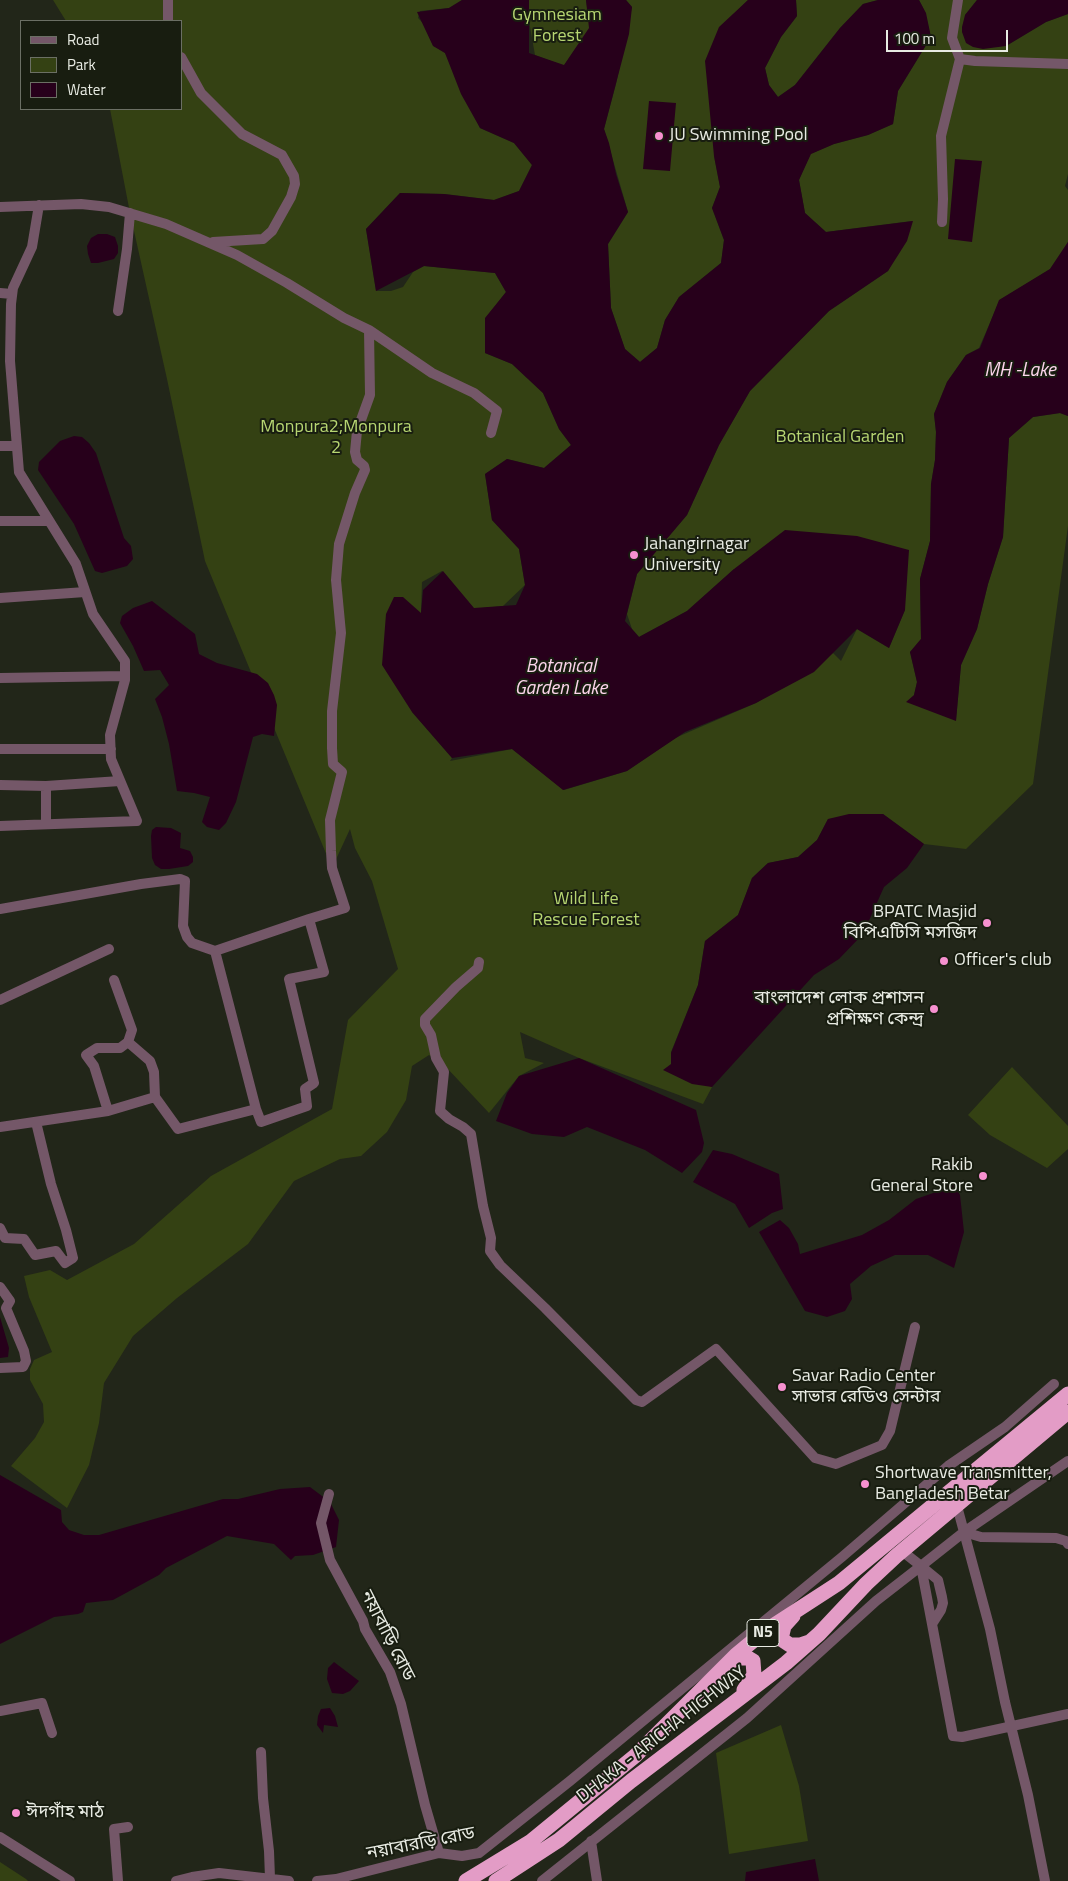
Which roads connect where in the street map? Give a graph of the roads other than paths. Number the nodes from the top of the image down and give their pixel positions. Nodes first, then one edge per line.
1 (168, 0) edge
2 (958, 0) edge
3 (168, 20) edge
4 (182, 59) edge
5 (960, 59) junction
6 (1068, 64) edge
7 (39, 205) junction
8 (0, 208) edge
9 (130, 213) junction
10 (942, 222) dead end
11 (207, 242) junction
12 (0, 293) edge
13 (12, 294) junction
14 (118, 311) dead end
15 (369, 330) junction
16 (5, 367) edge
17 (491, 433) dead end
18 (0, 446) edge
19 (17, 446) junction
20 (0, 521) edge
21 (49, 521) junction
22 (85, 592) junction
23 (0, 598) edge
24 (125, 676) junction
25 (0, 678) edge
26 (0, 749) edge
27 (111, 749) junction
28 (120, 781) junction
29 (0, 785) edge
30 (46, 786) junction
31 (46, 824) junction
32 (0, 826) edge
33 (0, 909) edge
34 (309, 919) junction
35 (108, 949) dead end
36 (215, 952) junction
37 (478, 962) dead end
38 (114, 980) dead end
39 (0, 1000) edge
40 (128, 1042) junction
41 (155, 1097) junction
42 (256, 1109) junction
43 (108, 1111) junction
44 (36, 1122) junction
45 (0, 1127) edge
46 (0, 1228) edge
47 (0, 1286) edge
48 (915, 1326) dead end
49 (0, 1368) edge
50 (1054, 1384) dead end
51 (1068, 1394) edge
52 (1068, 1412) edge
53 (1068, 1461) edge
54 (329, 1494) dead end
55 (956, 1506) junction
56 (964, 1532) junction
57 (1068, 1544) edge
58 (902, 1551) junction
59 (921, 1566) junction
60 (803, 1607) junction
61 (932, 1624) junction
62 (810, 1642) junction
63 (729, 1662) junction
64 (731, 1704) junction
65 (0, 1711) edge
66 (1068, 1714) edge
67 (1011, 1725) junction
68 (52, 1733) dead end
69 (261, 1752) dead end
70 (128, 1827) dead end
71 (0, 1837) edge
72 (591, 1841) junction
73 (439, 1853) junction
74 (270, 1878) junction
75 (70, 1881) edge
76 (118, 1881) edge
77 (176, 1881) edge
78 (284, 1881) edge
79 (289, 1881) edge
80 (317, 1881) edge
81 (466, 1881) edge
82 (496, 1881) edge
83 (542, 1881) edge
84 (597, 1881) edge
85 (1045, 1881) edge

1 - 3 street
2 - 5 street
4 - 11 street
5 - 6 street
5 - 10 street
7 - 8 street
7 - 9 street
7 - 13 street
9 - 11 street
9 - 14 street
11 - 15 street
12 - 13 street
13 - 16 street
15 - 17 street
15 - 34 street
16 - 19 street
18 - 19 street
19 - 21 street
20 - 21 street
21 - 22 street
22 - 23 street
22 - 24 street
24 - 25 street
24 - 27 street
26 - 27 street
27 - 28 street
28 - 30 street
28 - 31 street
29 - 30 street
30 - 31 street
31 - 32 street
33 - 36 street
34 - 36 street
34 - 42 street
35 - 39 street
36 - 42 street
37 - 48 street
38 - 40 street
40 - 41 street
40 - 43 street
41 - 42 street
41 - 43 street
43 - 44 street
44 - 45 street
44 - 46 street
47 - 49 street
50 - 73 street, নয়াবারড়ি রোড
51 - 60 highway, DHAKA - ARICHA HIGHWAY / N5
52 - 55 highway, DHAKA - ARICHA HIGHWAY / N5
53 - 56 street
54 - 73 street, নয়াবাড়ি রোড
55 - 56 street
55 - 58 highway, DHAKA - ARICHA HIGHWAY / N5
56 - 57 street
56 - 59 street
56 - 67 street
58 - 59 street
58 - 62 highway, DHAKA - ARICHA HIGHWAY / N5
59 - 61 street
59 - 61 street
59 - 72 street
60 - 62 highway
60 - 63 highway, DHAKA - ARICHA HIGHWAY / N5
61 - 67 street
62 - 64 highway, DHAKA - ARICHA HIGHWAY / N5
63 - 64 highway
63 - 81 highway, DHAKA - ARICHA HIGHWAY / N5
64 - 82 highway, DHAKA - ARICHA HIGHWAY / N5
65 - 68 street
66 - 67 street
67 - 85 street
69 - 74 street
70 - 76 street
71 - 75 street
72 - 83 street
72 - 84 street
73 - 80 street, নয়াবারড়ি রোড
74 - 77 street
74 - 78 street
78 - 79 street

